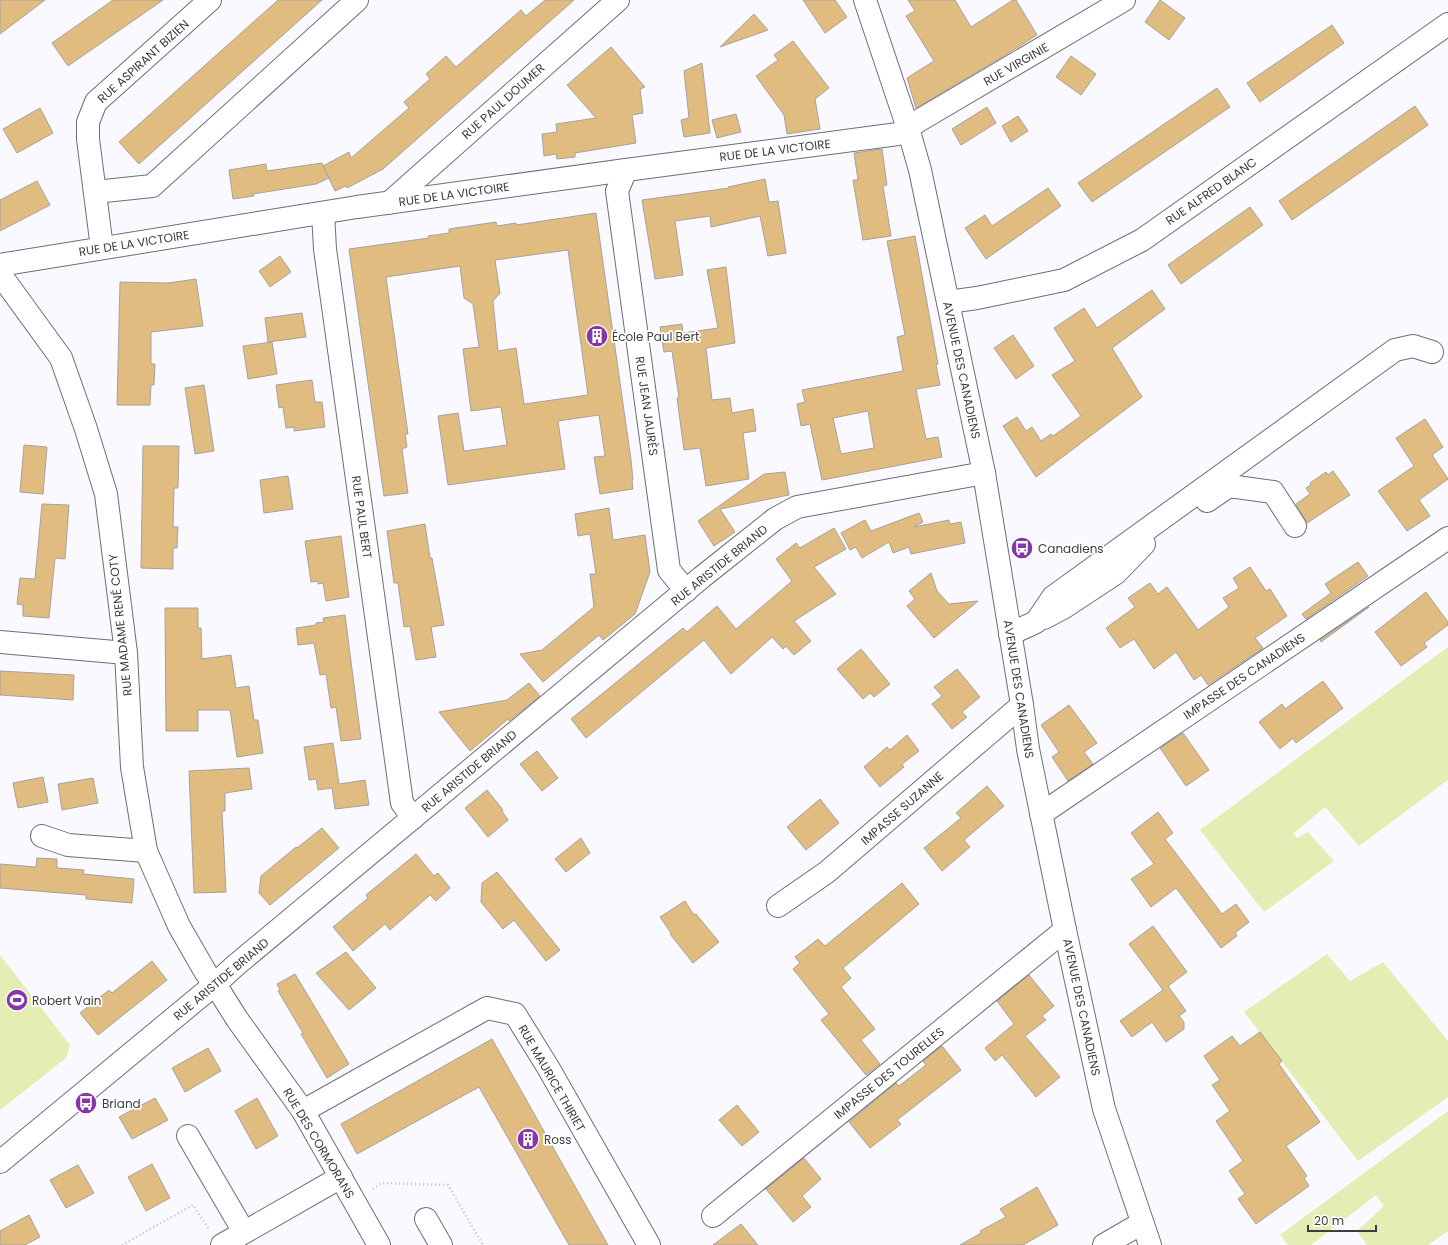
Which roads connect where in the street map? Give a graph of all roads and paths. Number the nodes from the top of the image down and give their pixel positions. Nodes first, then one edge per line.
1 (210, 0) edge
2 (357, 0) edge
3 (618, 0) edge
4 (865, 0) edge
5 (1124, 0) edge
6 (1448, 24) edge
7 (908, 128) junction
8 (626, 170) junction
9 (95, 192) junction
10 (389, 203) junction
11 (323, 213) junction
12 (102, 248) junction
13 (0, 265) edge
14 (0, 274) edge
15 (948, 302) junction
16 (1432, 352) dead end
17 (984, 473) junction
18 (1295, 526) dead end
19 (1448, 538) edge
20 (686, 591) junction
21 (1036, 622) junction
22 (1010, 634) junction
23 (0, 642) edge
24 (126, 653) junction
25 (1022, 706) junction
26 (1040, 814) junction
27 (413, 818) junction
28 (42, 836) dead end
29 (146, 851) junction
30 (778, 906) dead end
31 (1065, 930) junction
32 (214, 985) junction
33 (303, 1111) junction
34 (188, 1136) dead end
35 (0, 1162) edge
36 (341, 1177) junction
37 (713, 1216) dead end
38 (426, 1219) dead end
39 (1142, 1223) junction
40 (244, 1232) junction
41 (216, 1238) edge
42 (122, 1245) edge
43 (379, 1245) edge
44 (441, 1245) edge
45 (649, 1245) edge
46 (1104, 1245) edge
47 (1150, 1245) edge

1 - 9 street, RUE ASPIRANT BIZIEN
2 - 9 street
3 - 10 street, RUE PAUL DOUMER
4 - 7 street, AVENUE DES CANADIENS
5 - 7 street, RUE VIRGINIE
6 - 15 street, RUE ALFRED BLANC
7 - 8 street, RUE DE LA VICTOIRE
7 - 15 street, AVENUE DES CANADIENS
8 - 10 street, RUE DE LA VICTOIRE
8 - 20 street, RUE JEAN JAURÈS
9 - 12 street, RUE ASPIRANT BIZIEN
10 - 11 street, RUE DE LA VICTOIRE
11 - 12 street, RUE DE LA VICTOIRE
11 - 27 street, RUE PAUL BERT
12 - 13 street, RUE DE LA VICTOIRE
14 - 24 street, RUE MADAME RENÉ COTY
15 - 17 street, AVENUE DES CANADIENS
16 - 21 street
17 - 20 street, RUE ARISTIDE BRIAND
17 - 22 street, AVENUE DES CANADIENS
18 - 21 street
19 - 26 street, IMPASSE DES CANADIENS
20 - 27 street, RUE ARISTIDE BRIAND
21 - 22 street
22 - 25 street, AVENUE DES CANADIENS
23 - 24 street
24 - 29 street, RUE MADAME RENÉ COTY
25 - 26 street, AVENUE DES CANADIENS
25 - 30 street, IMPASSE SUZANNE
26 - 31 street, AVENUE DES CANADIENS
27 - 32 street, RUE ARISTIDE BRIAND
28 - 29 street
29 - 32 street, RUE MADAME RENÉ COTY
31 - 37 street, IMPASSE DES TOURELLES
31 - 39 street, AVENUE DES CANADIENS
32 - 33 street, RUE DES CORMORANS
32 - 35 street, RUE ARISTIDE BRIAND
33 - 36 street, RUE DES CORMORANS
33 - 45 street, RUE MAURICE THIRIET
34 - 40 street
36 - 40 street
36 - 43 street, RUE DES CORMORANS
38 - 44 street
39 - 46 street
39 - 47 street, AVENUE DES CANADIENS
40 - 41 street
41 - 42 path

